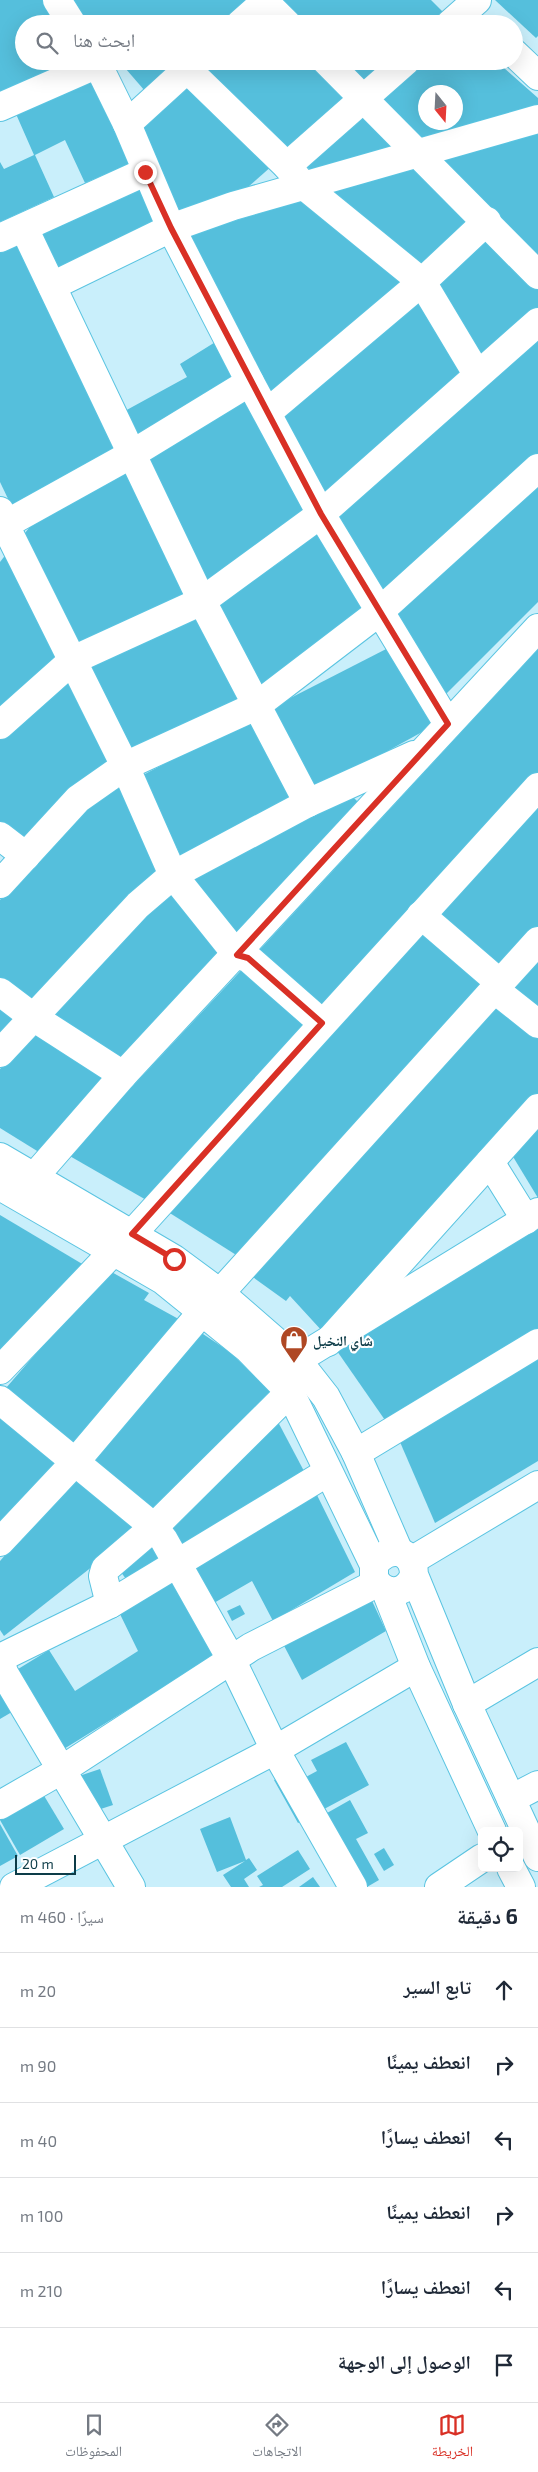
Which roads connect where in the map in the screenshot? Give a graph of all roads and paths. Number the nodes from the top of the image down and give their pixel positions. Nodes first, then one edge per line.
1 (57, 0) edge
2 (265, 1) edge
3 (66, 15) edge
4 (250, 15) edge
5 (278, 15) edge
6 (82, 70) edge
7 (100, 70) edge
8 (186, 70) edge
9 (197, 70) edge
10 (335, 70) edge
11 (396, 70) edge
12 (364, 98) junction
13 (0, 107) edge
14 (538, 119) edge
15 (127, 124) junction
16 (419, 154) junction
17 (145, 172) junction
18 (295, 176) junction
19 (487, 222) junction
20 (171, 228) junction
21 (12, 233) edge
22 (538, 275) edge
23 (422, 282) junction
24 (52, 286) junction
25 (538, 322) edge
26 (477, 374) junction
27 (250, 382) junction
28 (268, 412) junction
29 (132, 454) junction
30 (538, 468) edge
31 (321, 514) junction
32 (4, 527) edge
33 (202, 601) junction
34 (379, 612) junction
35 (538, 628) edge
36 (72, 660) junction
37 (256, 706) junction
38 (448, 724) junction
39 (0, 725) edge
40 (424, 751) junction
41 (125, 766) junction
42 (538, 787) edge
43 (308, 803) junction
44 (0, 836) edge
45 (26, 856) junction
46 (173, 875) junction
47 (0, 884) edge
48 (421, 915) junction
49 (538, 941) edge
50 (237, 955) junction
51 (497, 986) junction
52 (0, 992) edge
53 (33, 1017) junction
54 (322, 1023) junction
55 (538, 1024) edge
56 (0, 1053) edge
57 (123, 1075) junction
58 (538, 1108) edge
59 (0, 1157) edge
60 (490, 1162) junction
61 (34, 1177) junction
62 (0, 1186) edge
63 (532, 1216) edge
64 (122, 1243) junction
65 (211, 1303) junction
66 (328, 1342) junction
67 (538, 1343) edge
68 (297, 1360) junction
69 (0, 1370) edge
70 (290, 1392) junction
71 (0, 1400) edge
72 (356, 1453) junction
73 (76, 1461) junction
74 (328, 1472) junction
75 (538, 1485) edge
76 (154, 1527) junction
77 (0, 1542) edge
78 (408, 1563) junction
79 (177, 1564) junction
80 (379, 1579) junction
81 (110, 1604) junction
82 (0, 1658) edge
83 (232, 1661) junction
84 (538, 1662) edge
85 (416, 1667) junction
86 (467, 1704) junction
87 (275, 1750) junction
88 (62, 1769) junction
89 (538, 1785) edge
90 (511, 1799) junction
91 (0, 1805) edge
92 (490, 1827) edge
93 (103, 1840) junction
94 (538, 1858) edge
95 (478, 1861) edge
96 (513, 1872) edge
97 (14, 1887) edge
98 (131, 1887) edge
99 (353, 1887) edge
100 (439, 1887) edge
101 (521, 1887) edge

1 - 3 street
2 - 4 street
2 - 5 street
6 - 13 street
7 - 15 street
8 - 15 street
9 - 18 street
10 - 12 street
11 - 12 street
12 - 16 street
12 - 18 street
14 - 16 street
15 - 17 street
16 - 18 street
16 - 19 street
17 - 20 street
17 - 21 street
18 - 20 street
18 - 23 street
19 - 22 street
19 - 23 street
20 - 24 street
20 - 27 street
21 - 24 street
23 - 26 street
23 - 28 street
24 - 29 street
25 - 26 street
26 - 31 street
27 - 28 street
27 - 29 street
28 - 31 street
29 - 32 street
29 - 33 street
30 - 34 street
31 - 33 street
31 - 34 street
32 - 36 street
33 - 36 street
33 - 37 street
34 - 37 street
34 - 38 street
35 - 38 street
36 - 39 street
36 - 41 street
37 - 41 street
37 - 43 street
38 - 40 street
40 - 43 street
40 - 50 street
41 - 45 street
41 - 46 street
42 - 48 street
43 - 46 street
44 - 45 street
45 - 47 street
46 - 50 street
46 - 53 street
48 - 51 street
48 - 54 street
49 - 51 street
50 - 54 street
50 - 57 street
51 - 55 street
51 - 65 street
52 - 53 street
53 - 56 street
53 - 57 street
54 - 64 street
57 - 61 street
58 - 60 street
59 - 61 street
60 - 63 street
60 - 66 street
61 - 64 street
62 - 64 street
63 - 66 street
64 - 65 street
64 - 69 street
65 - 68 street
65 - 70 street
65 - 73 street
66 - 68 street
67 - 72 street
68 - 72 street
70 - 74 street
70 - 76 street
71 - 73 street
72 - 78 street
73 - 76 street
73 - 77 street
74 - 79 street
74 - 80 street
75 - 78 street
76 - 79 street
76 - 81 street
78 - 80 street
78 - 80 street
78 - 86 street
79 - 81 street
79 - 83 street
80 - 83 street
80 - 85 street
81 - 82 street
82 - 88 street
83 - 87 street
83 - 88 street
84 - 86 street
85 - 87 street
85 - 92 street
86 - 90 street
87 - 93 street
87 - 99 street
88 - 91 street
88 - 93 street
89 - 90 street
90 - 94 street
93 - 97 street
93 - 98 street
95 - 100 street
96 - 101 street

